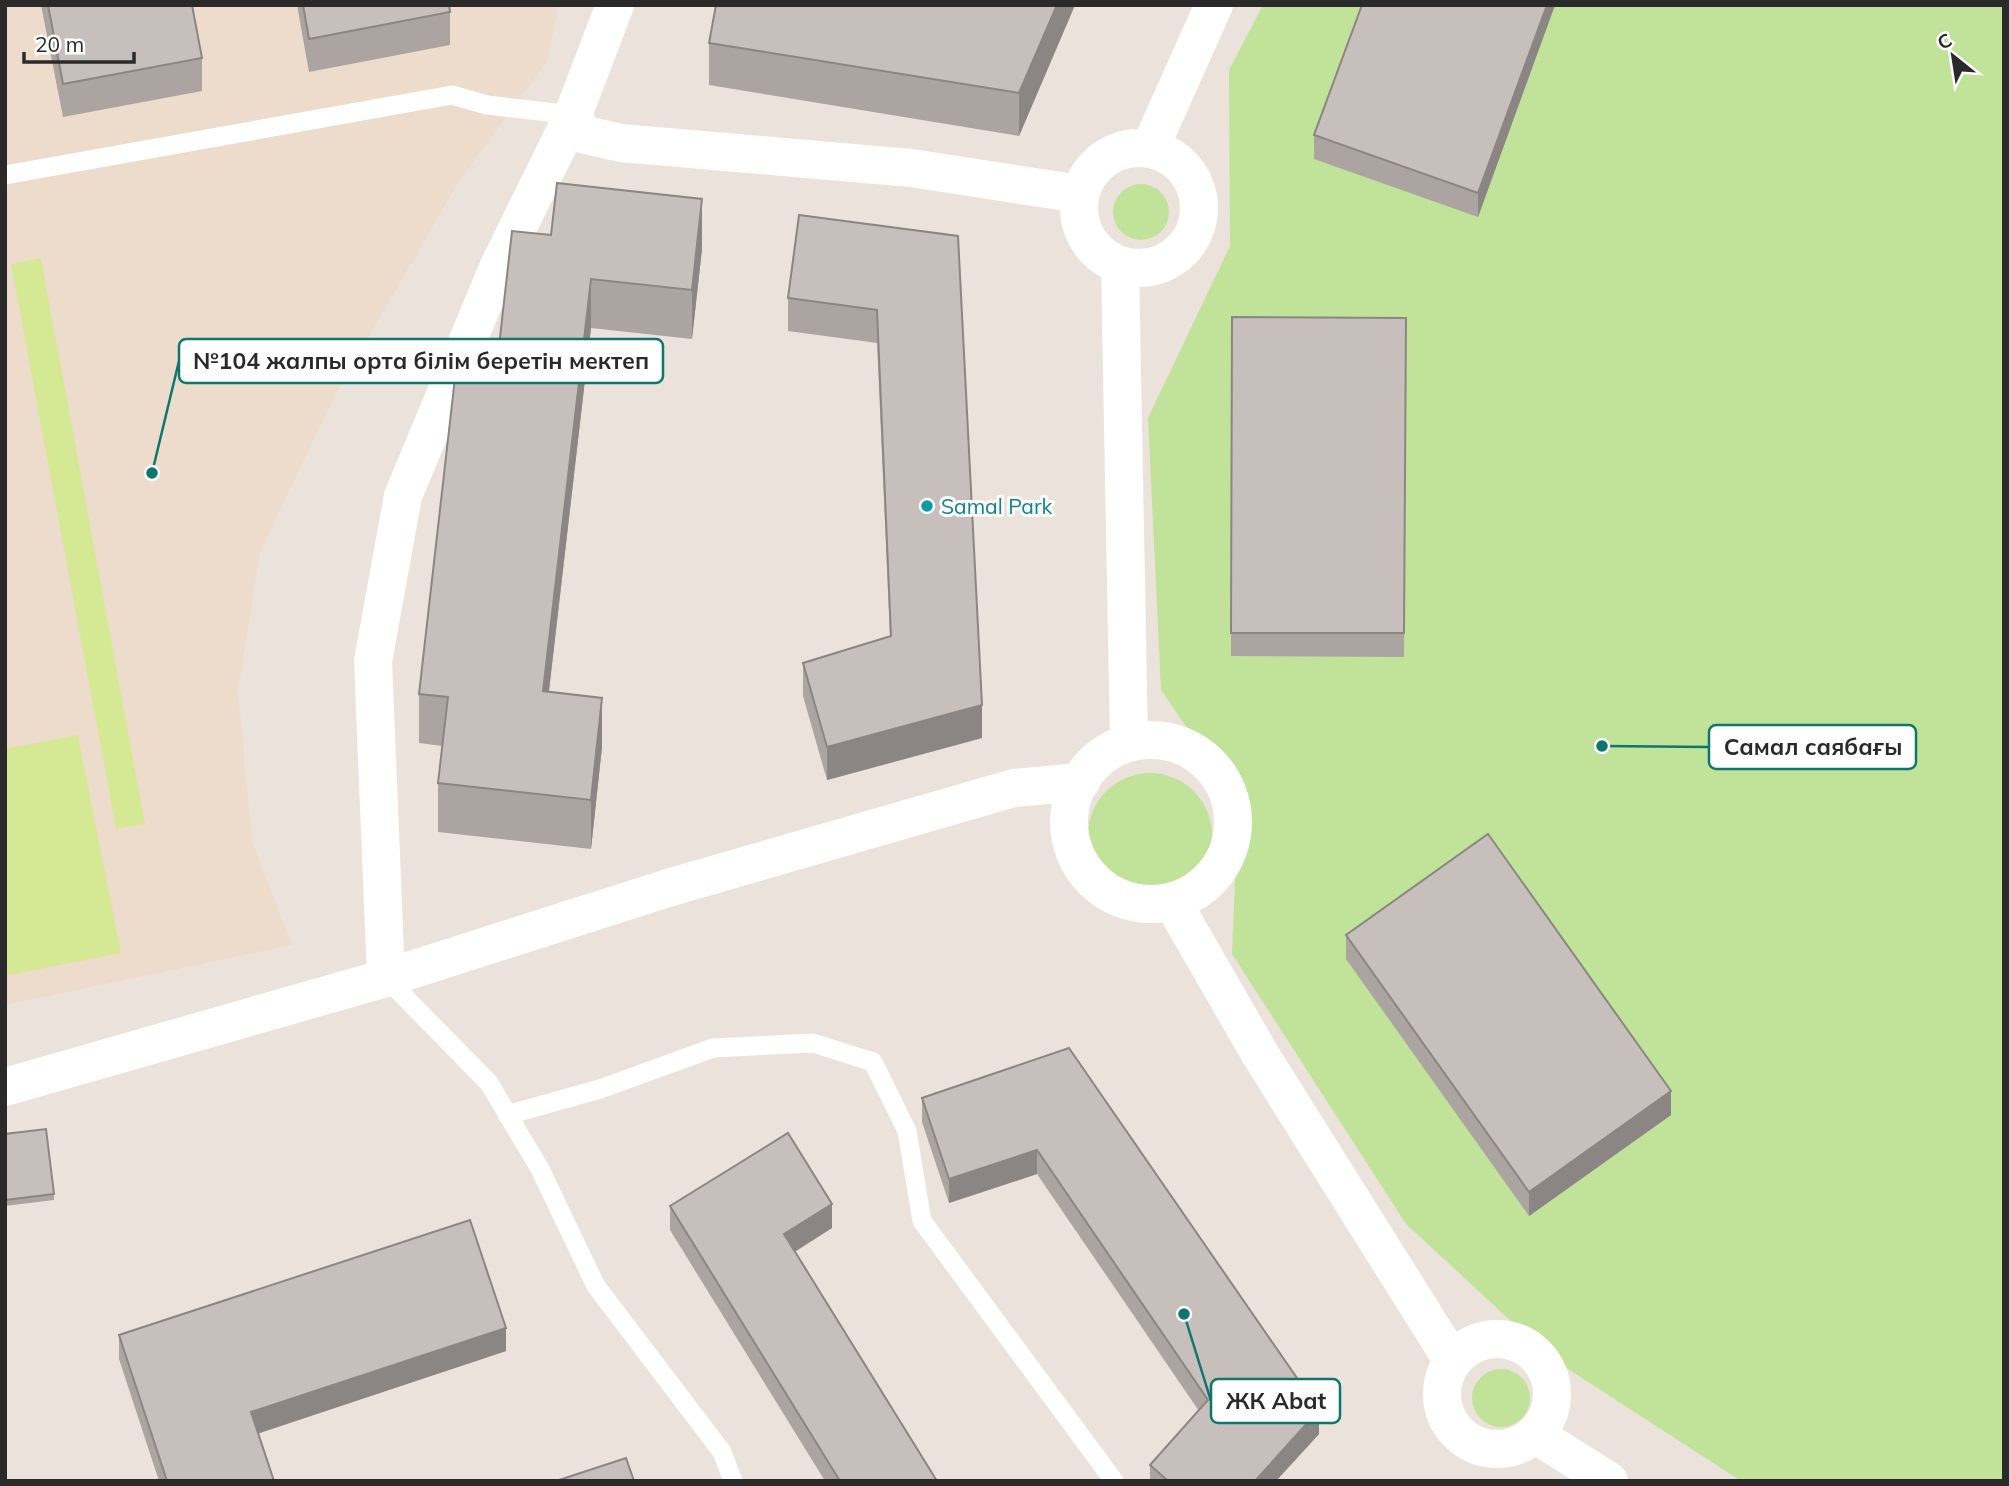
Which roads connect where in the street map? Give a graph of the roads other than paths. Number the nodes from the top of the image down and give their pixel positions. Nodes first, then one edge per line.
1 (615, 5) edge
2 (1214, 5) edge
3 (573, 115) junction
4 (1150, 148) junction
5 (5, 175) edge
6 (1080, 194) junction
7 (1120, 267) junction
8 (1129, 741) junction
9 (1081, 782) junction
10 (1172, 903) junction
11 (386, 978) junction
12 (5, 1087) edge
13 (507, 1115) junction
14 (1452, 1360) junction
15 (1536, 1435) junction
16 (733, 1481) edge
17 (1114, 1481) edge
18 (1609, 1481) edge

1 - 3 street
2 - 4 street
3 - 5 lane
3 - 6 street
3 - 11 street
4 - 6 street
4 - 7 street
6 - 7 street
7 - 8 street
8 - 9 street
8 - 10 street
9 - 10 street
9 - 11 street
10 - 14 street
11 - 12 street
11 - 13 lane
13 - 16 lane
13 - 17 lane
14 - 15 street
14 - 15 street
15 - 18 street

